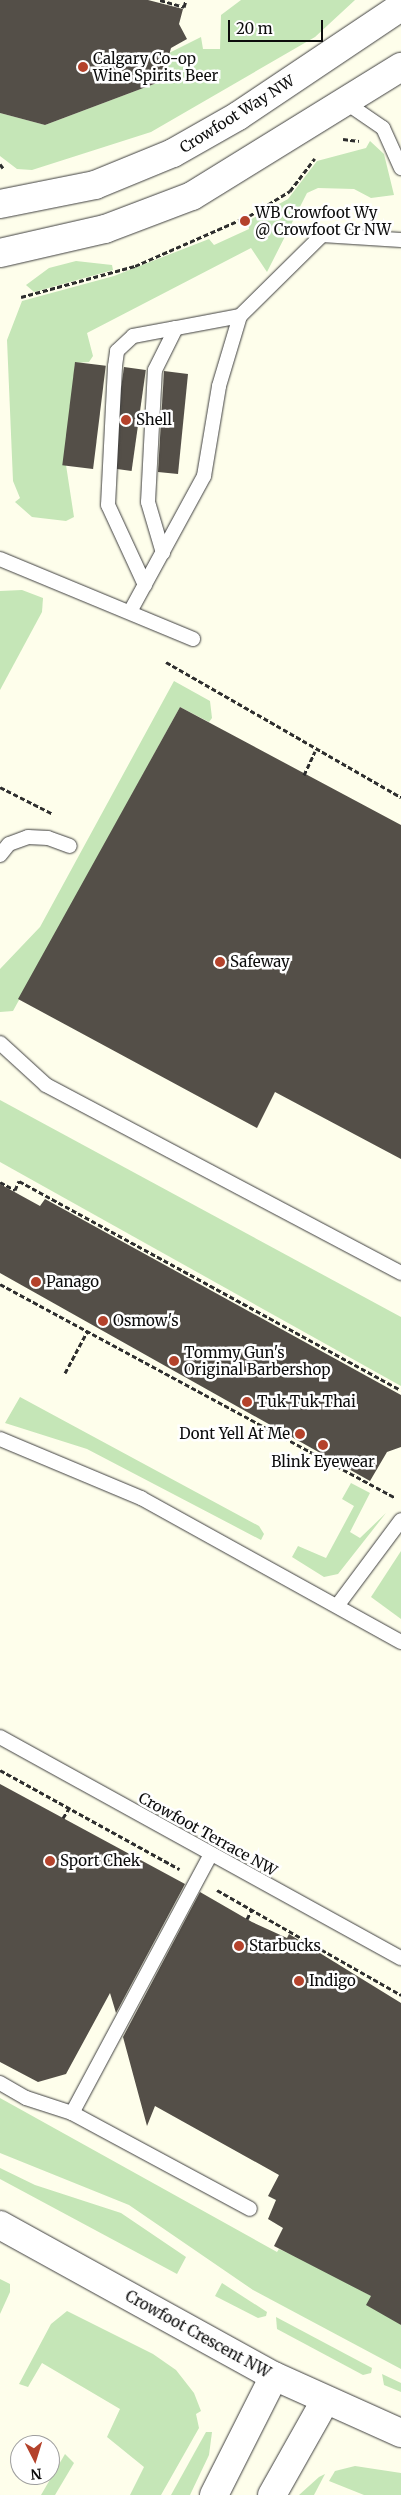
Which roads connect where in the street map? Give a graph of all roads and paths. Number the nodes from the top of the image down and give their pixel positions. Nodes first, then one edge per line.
1 (160, 0) edge
2 (186, 0) edge
3 (401, 7) edge
4 (401, 67) edge
5 (345, 102) junction
6 (362, 142) dead end
7 (336, 143) dead end
8 (323, 151) dead end
9 (0, 164) edge
10 (3, 168) dead end
11 (401, 168) edge
12 (0, 204) edge
13 (401, 240) edge
14 (0, 253) edge
15 (22, 297) dead end
16 (240, 316) junction
17 (176, 328) junction
18 (162, 553) junction
19 (0, 559) edge
20 (145, 585) junction
21 (131, 610) junction
22 (193, 639) dead end
23 (166, 662) dead end
24 (315, 751) junction
25 (304, 774) dead end
26 (0, 786) edge
27 (401, 797) edge
28 (57, 816) dead end
29 (70, 846) dead end
30 (0, 855) edge
31 (0, 1043) edge
32 (0, 1182) edge
33 (401, 1273) edge
34 (0, 1284) edge
35 (87, 1332) junction
36 (65, 1373) dead end
37 (401, 1390) edge
38 (0, 1439) edge
39 (388, 1496) dead end
40 (401, 1520) edge
41 (337, 1606) junction
42 (401, 1642) edge
43 (0, 1737) edge
44 (70, 1807) dead end
45 (63, 1818) dead end
46 (211, 1854) junction
47 (252, 1909) dead end
48 (247, 1919) dead end
49 (320, 1946) dead end
50 (318, 1951) dead end
51 (401, 1958) edge
52 (0, 2083) edge
53 (72, 2113) junction
54 (250, 2208) dead end
55 (0, 2225) edge
56 (274, 2376) junction
57 (325, 2401) junction
58 (401, 2433) edge
59 (214, 2495) edge
60 (272, 2495) edge

1 - 2 path
3 - 12 street, Crowfoot Way NW
4 - 5 street
5 - 11 lane
5 - 14 street
6 - 7 path
8 - 15 path
9 - 10 path
13 - 16 lane
16 - 17 lane
16 - 18 lane
17 - 18 lane
17 - 20 lane
18 - 20 lane
19 - 21 lane
20 - 21 lane
21 - 22 lane
23 - 24 path
24 - 25 path
24 - 27 path
26 - 28 path
29 - 30 lane
31 - 33 lane
32 - 37 path
34 - 35 path
35 - 36 path
35 - 39 path
38 - 41 lane
40 - 41 lane
41 - 42 lane
43 - 46 lane, Crowfoot Terrace NW
44 - 45 path
46 - 51 lane, Crowfoot Terrace NW
46 - 53 lane
47 - 48 path
49 - 50 path
52 - 53 lane
53 - 54 lane
55 - 56 street, Crowfoot Crescent NW
56 - 57 street, Crowfoot Crescent NW
56 - 59 street
57 - 58 street, Crowfoot Crescent NW
57 - 60 street

